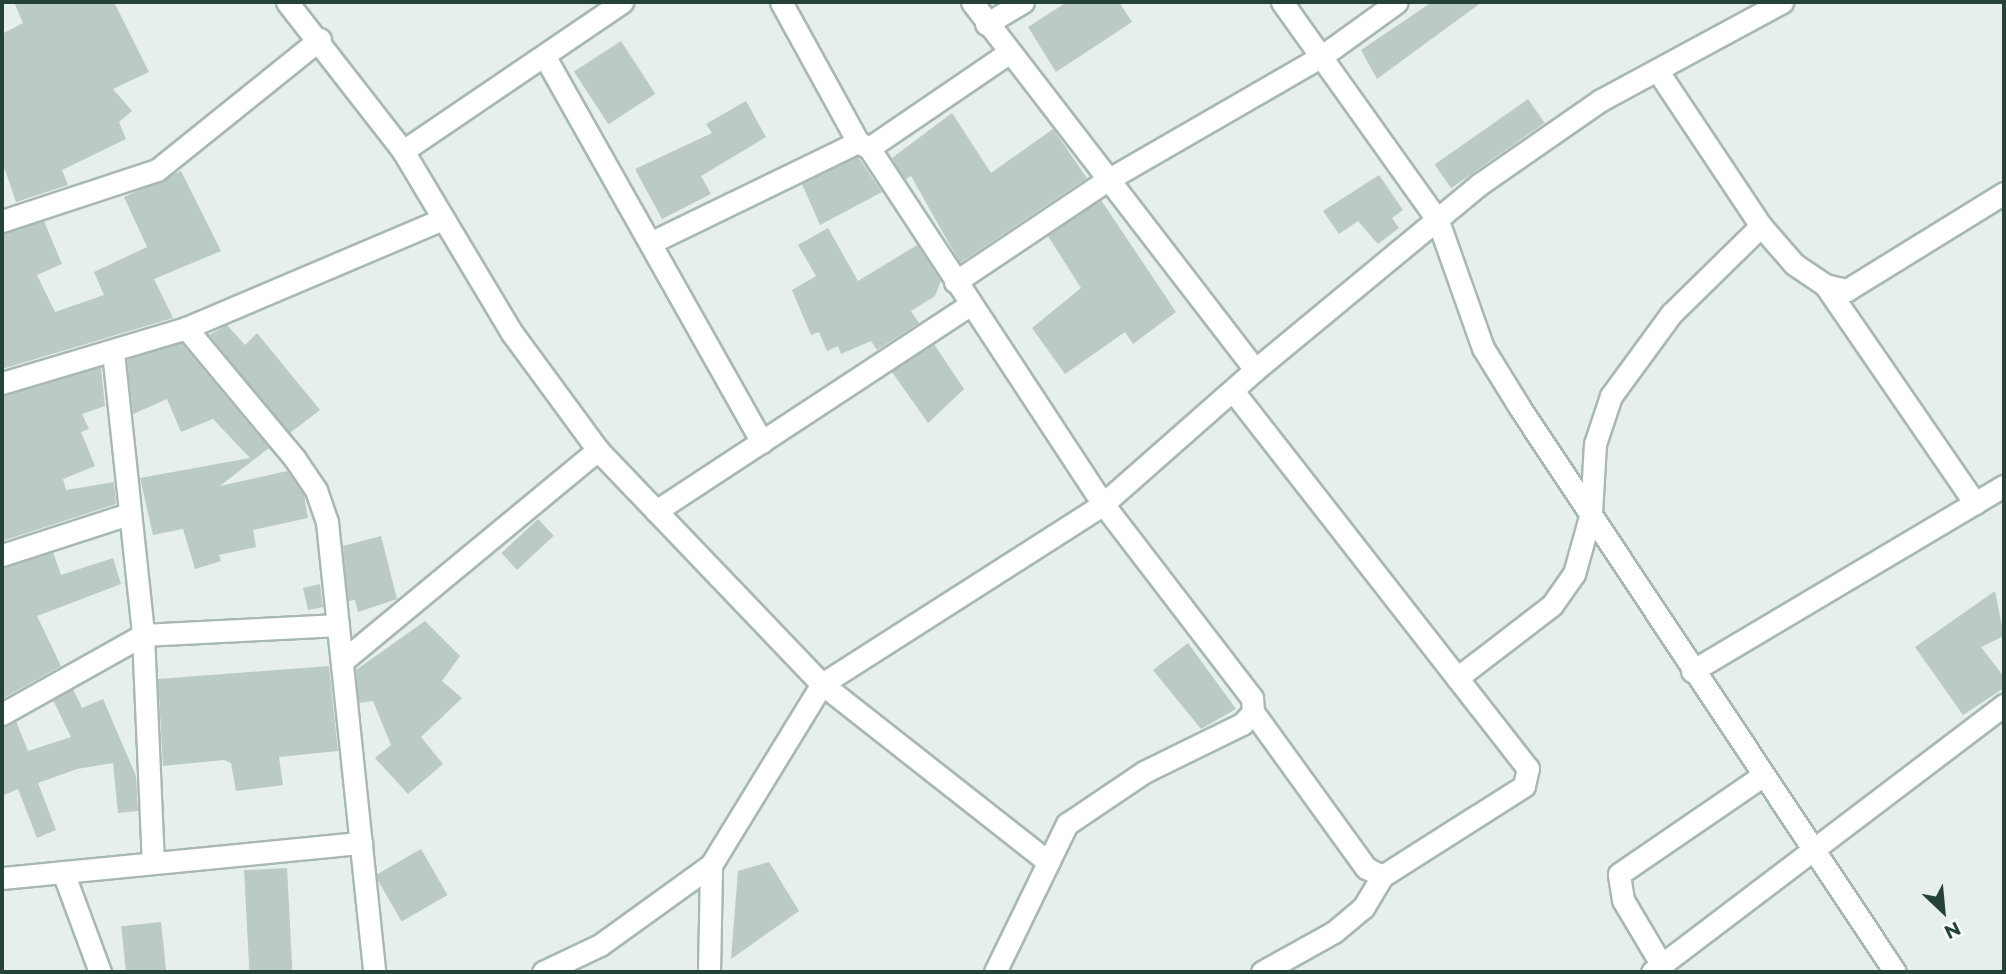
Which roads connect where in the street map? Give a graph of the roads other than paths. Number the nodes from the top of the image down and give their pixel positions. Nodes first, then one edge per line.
1 (287, 2) edge
2 (622, 2) edge
3 (780, 2) edge
4 (972, 2) edge
5 (1023, 2) edge
6 (1282, 2) edge
7 (1397, 2) edge
8 (1782, 2) edge
9 (986, 24) junction
10 (320, 39) junction
11 (1007, 54) junction
12 (1322, 56) junction
13 (545, 57) junction
14 (1657, 70) junction
15 (864, 145) junction
16 (404, 151) junction
17 (1109, 178) junction
18 (2004, 193) edge
19 (443, 219) junction
20 (2, 221) edge
21 (1438, 221) junction
22 (1761, 226) junction
23 (650, 243) junction
24 (955, 282) junction
25 (1825, 285) junction
26 (970, 305) junction
27 (186, 328) junction
28 (113, 352) junction
29 (1255, 370) junction
30 (2, 383) edge
31 (1233, 391) junction
32 (762, 442) junction
33 (598, 450) junction
34 (2004, 486) edge
35 (1975, 503) junction
36 (1103, 504) junction
37 (656, 511) junction
38 (1591, 513) junction
39 (125, 515) junction
40 (2, 555) edge
41 (338, 625) junction
42 (143, 635) junction
43 (345, 659) junction
44 (1692, 671) junction
45 (1457, 678) junction
46 (822, 684) junction
47 (2004, 705) edge
48 (1253, 712) junction
49 (2, 714) edge
50 (1762, 776) junction
51 (361, 843) junction
52 (1814, 855) junction
53 (1048, 862) junction
54 (153, 863) junction
55 (710, 865) junction
56 (63, 872) junction
57 (1382, 876) junction
58 (2, 878) edge
59 (1656, 968) edge
60 (100, 972) edge
61 (374, 972) edge
62 (543, 972) edge
63 (709, 972) edge
64 (995, 972) edge
65 (1262, 972) edge
66 (1895, 972) edge

1 - 10 street
2 - 13 street
3 - 15 street
4 - 9 street
5 - 9 street
6 - 12 street
7 - 12 street
8 - 14 street
9 - 11 street
10 - 16 street
10 - 20 street
11 - 15 street
11 - 17 street
12 - 17 street
12 - 21 street
13 - 16 street
13 - 23 street
14 - 21 street
14 - 22 street
15 - 23 street
15 - 24 street
16 - 19 street
17 - 24 street
17 - 29 street
18 - 25 street
19 - 27 street
19 - 33 street
21 - 29 street
21 - 38 street
22 - 25 street
22 - 38 street
23 - 32 street
24 - 26 street
25 - 35 street
26 - 32 street
26 - 36 street
27 - 28 street
27 - 41 street
28 - 30 street
28 - 39 street
29 - 31 street
31 - 36 street
31 - 45 street
32 - 37 street
33 - 37 street
33 - 43 street
34 - 35 street
35 - 44 street
36 - 46 street
36 - 48 street
37 - 46 street
38 - 44 street
38 - 45 street
39 - 40 street
39 - 42 street
41 - 42 street
41 - 43 street
42 - 49 street
42 - 54 street
43 - 51 street
44 - 50 street
45 - 57 street
46 - 53 street
46 - 55 street
47 - 52 street
48 - 53 street
48 - 57 street
50 - 52 street
50 - 59 street
51 - 54 street
51 - 61 street
52 - 59 street
52 - 66 street
53 - 64 street
54 - 56 street
55 - 62 street
55 - 63 street
56 - 58 street
56 - 60 street
57 - 65 street

